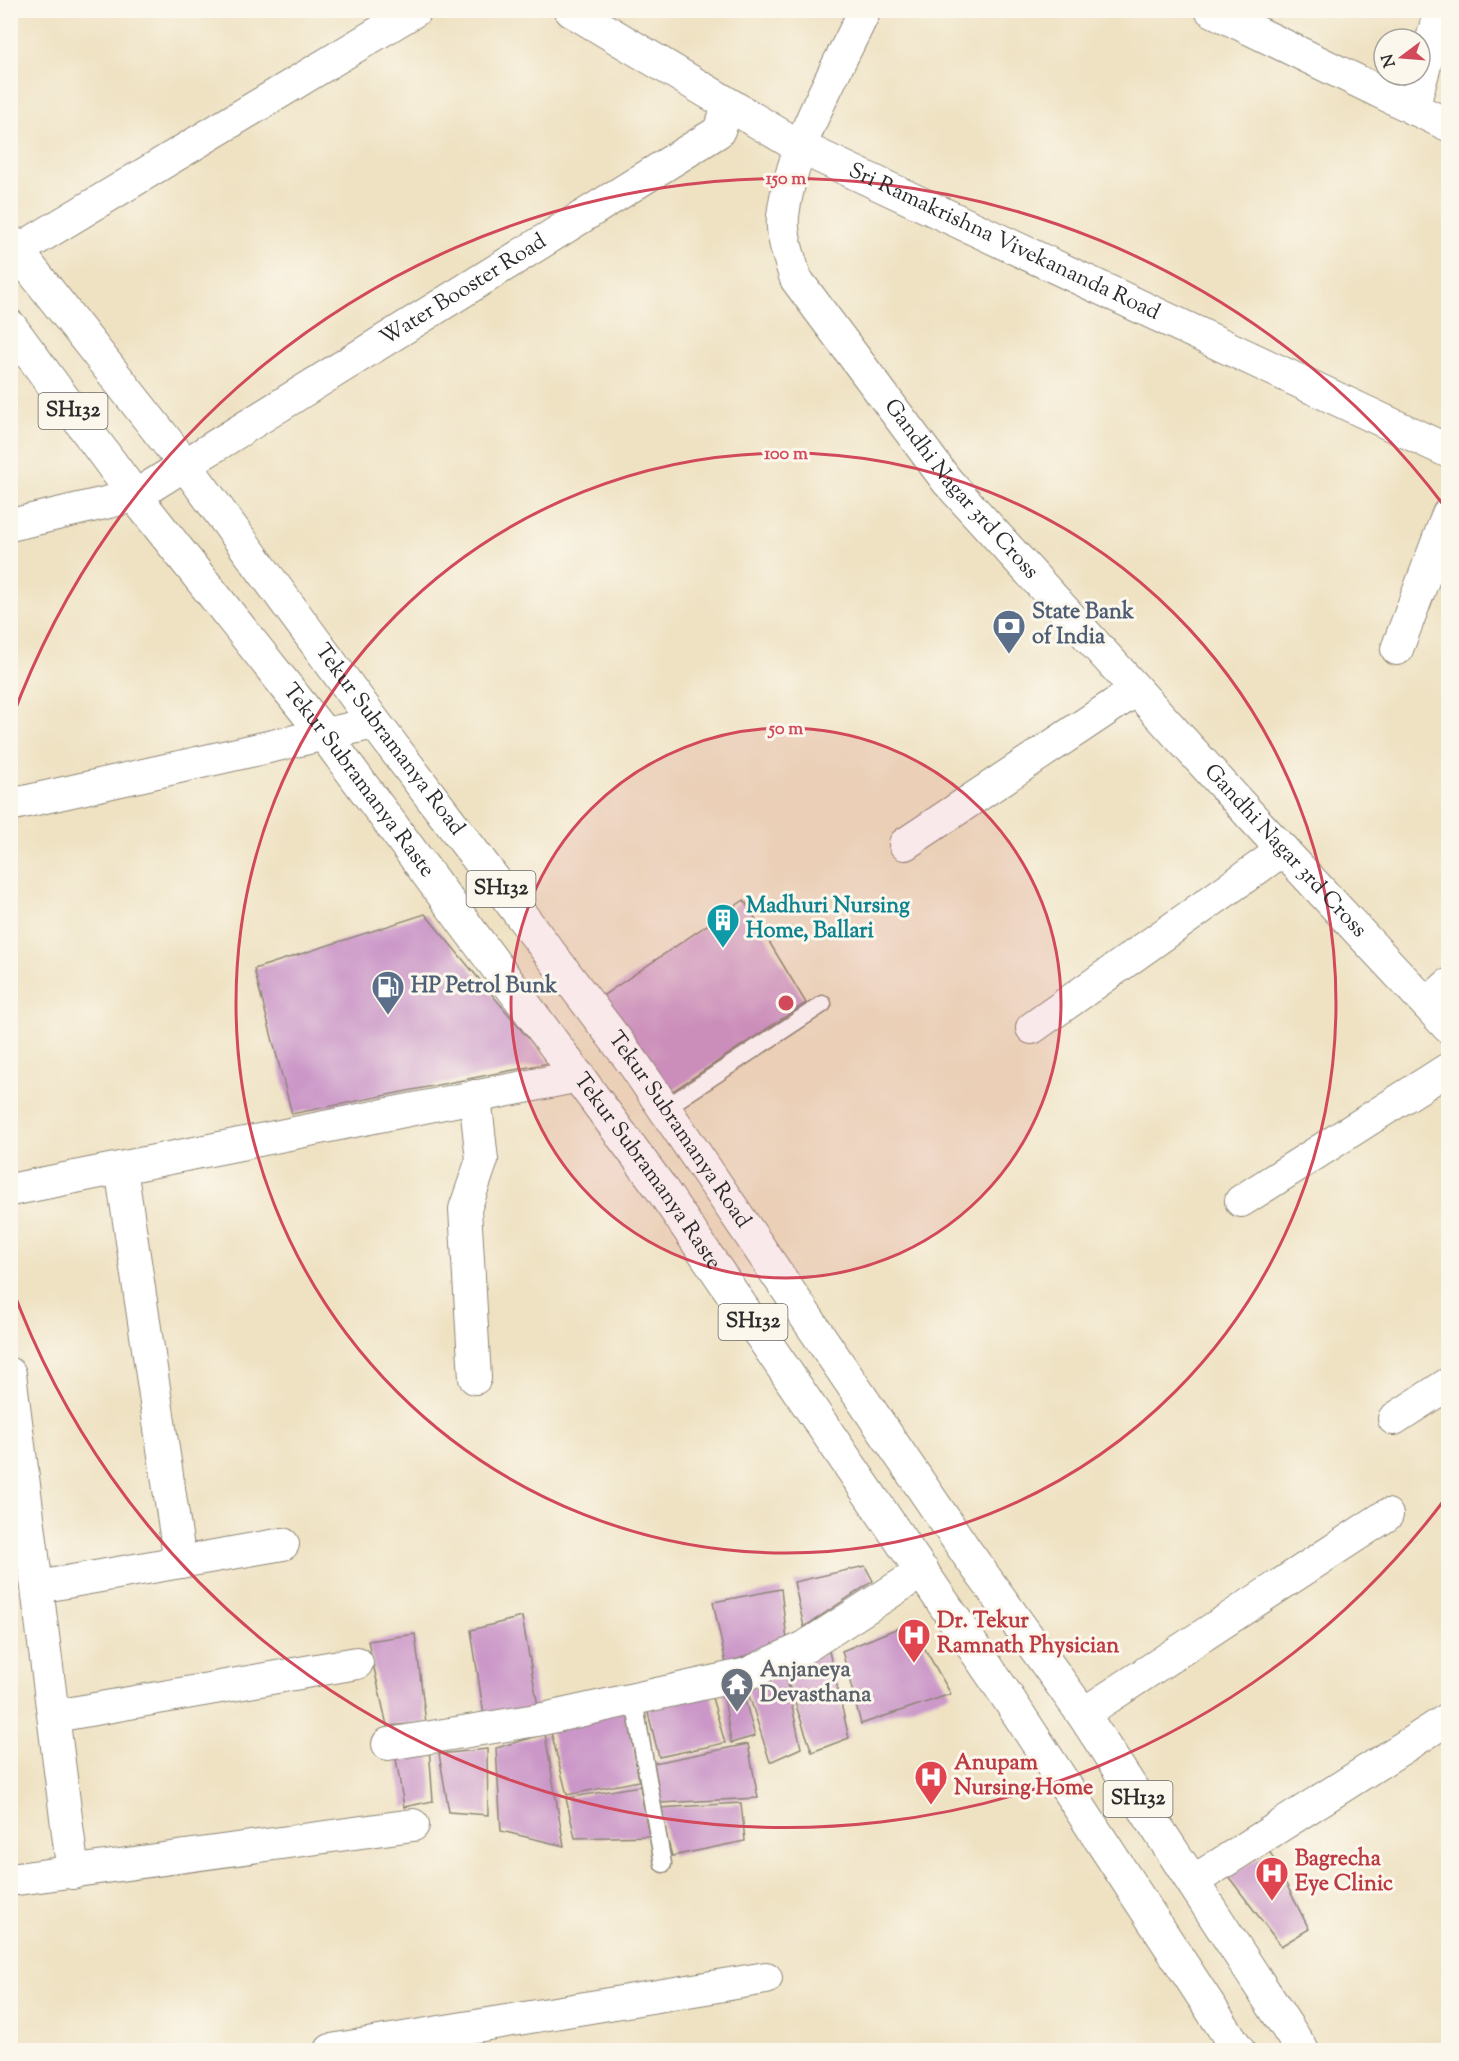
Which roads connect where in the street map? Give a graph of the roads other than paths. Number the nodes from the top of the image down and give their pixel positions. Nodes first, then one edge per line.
1 (416, 10) edge
2 (571, 10) edge
3 (865, 10) edge
4 (1211, 10) edge
5 (1440, 10) edge
6 (730, 105) junction
7 (1413, 109) junction
8 (1449, 125) edge
9 (800, 147) junction
10 (14, 247) edge
11 (10, 326) edge
12 (1449, 451) edge
13 (186, 466) junction
14 (135, 496) junction
15 (1449, 514) edge
16 (10, 525) edge
17 (1397, 649) dead end
18 (1136, 690) junction
19 (375, 723) junction
20 (324, 734) junction
21 (10, 805) edge
22 (905, 844) dead end
23 (1283, 850) junction
24 (1438, 995) edge
25 (823, 1005) dead end
26 (1449, 1027) edge
27 (1032, 1028) dead end
28 (1449, 1069) edge
29 (579, 1076) junction
30 (475, 1096) junction
31 (665, 1108) junction
32 (121, 1168) junction
33 (10, 1190) edge
34 (1241, 1201) dead end
35 (10, 1374) edge
36 (475, 1378) dead end
37 (1449, 1384) edge
38 (1394, 1419) dead end
39 (1387, 1515) dead end
40 (283, 1544) dead end
41 (180, 1562) junction
42 (923, 1571) junction
43 (39, 1587) junction
44 (357, 1664) dead end
45 (634, 1700) junction
46 (1083, 1714) junction
47 (55, 1716) junction
48 (1449, 1719) edge
49 (388, 1744) dead end
50 (413, 1825) dead end
51 (663, 1864) dead end
52 (73, 1873) junction
53 (10, 1880) edge
54 (1192, 1882) junction
55 (766, 1978) dead end
56 (331, 2050) edge
57 (1238, 2050) edge
58 (1302, 2050) edge

1 - 10 street
2 - 6 main road, Sri Ramakrishna Vivekananda Road
3 - 9 street, Gandhi Nagar 3rd Cross
4 - 7 street
5 - 7 street
6 - 9 main road, Sri Ramakrishna Vivekananda Road
6 - 13 street, Water Booster Road
7 - 8 street
9 - 12 main road, Sri Ramakrishna Vivekananda Road
9 - 18 street, Gandhi Nagar 3rd Cross
10 - 13 main road, Tekur Subramanya Road / SH132
11 - 14 main road, Tekur Subramanya Raste / SH132
13 - 14 street, Water Booster Road
13 - 19 main road, Tekur Subramanya Road / SH132
14 - 16 street, Water Booster Road
14 - 20 main road, Tekur Subramanya Raste / SH132
15 - 17 street
18 - 22 street
18 - 23 street, Gandhi Nagar 3rd Cross
19 - 20 street
19 - 31 main road, Tekur Subramanya Road / SH132
20 - 21 street
20 - 29 main road, Tekur Subramanya Raste / SH132
23 - 24 street, Gandhi Nagar 3rd Cross
23 - 27 street
24 - 26 street, Gandhi Nagar 3rd Cross
25 - 31 lane
28 - 34 street
29 - 30 street
29 - 42 main road, Tekur Subramanya Raste / SH132
30 - 32 street
30 - 36 street
31 - 46 main road, Tekur Subramanya Road / SH132
32 - 33 street
32 - 41 street
35 - 43 street
37 - 38 street
39 - 46 street
40 - 41 street
41 - 43 street
42 - 45 street
42 - 57 main road, Tekur Subramanya Raste / SH132
43 - 47 street
44 - 47 street
45 - 49 street
45 - 51 lane
46 - 54 main road, Tekur Subramanya Road / SH132
47 - 52 street
48 - 54 street
50 - 52 street
52 - 53 street
54 - 58 main road, Tekur Subramanya Road / SH132
55 - 56 street

